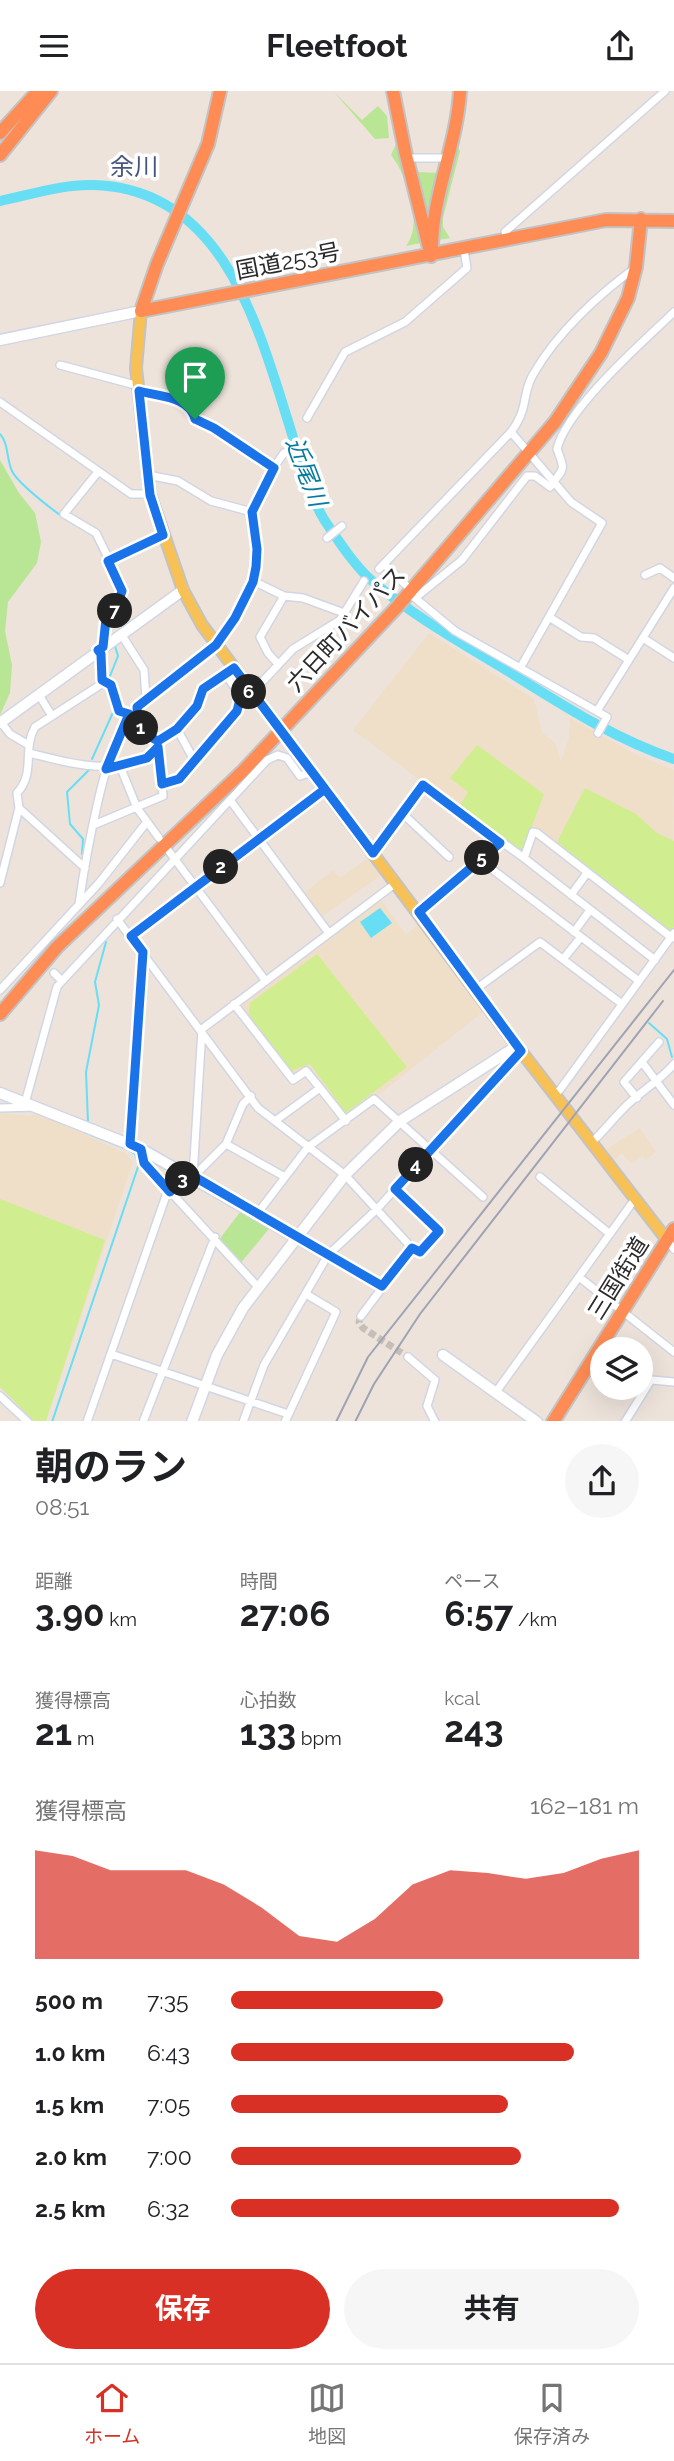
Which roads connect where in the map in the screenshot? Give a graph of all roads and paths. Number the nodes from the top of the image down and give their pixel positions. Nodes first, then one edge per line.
1 (38, 91) edge
2 (51, 91) edge
3 (220, 91) edge
4 (393, 91) edge
5 (460, 91) edge
6 (665, 91) edge
7 (0, 133) edge
8 (0, 155) edge
9 (406, 158) junction
10 (448, 158) junction
11 (641, 219) junction
12 (674, 221) edge
13 (508, 241) junction
14 (464, 250) junction
15 (431, 256) junction
16 (636, 267) junction
17 (141, 311) junction
18 (674, 312) edge
19 (0, 339) edge
20 (60, 365) dead end
21 (139, 388) junction
22 (0, 402) edge
23 (307, 418) dead end
24 (511, 432) junction
25 (528, 452) junction
26 (284, 453) dead end
27 (274, 468) junction
28 (98, 472) junction
29 (148, 475) junction
30 (554, 481) junction
31 (150, 495) junction
32 (252, 512) junction
33 (342, 526) dead end
34 (163, 535) junction
35 (327, 537) dead end
36 (108, 561) junction
37 (645, 575) dead end
38 (674, 578) edge
39 (253, 582) junction
40 (364, 582) dead end
41 (674, 588) edge
42 (183, 590) junction
43 (410, 595) junction
44 (284, 596) junction
45 (344, 613) junction
46 (549, 617) junction
47 (121, 634) junction
48 (643, 638) junction
49 (215, 644) junction
50 (100, 649) junction
51 (674, 658) edge
52 (629, 660) junction
53 (523, 663) dead end
54 (278, 664) junction
55 (230, 671) junction
56 (102, 680) junction
57 (251, 691) junction
58 (39, 695) junction
59 (146, 698) junction
60 (240, 699) junction
61 (137, 707) junction
62 (597, 711) junction
63 (129, 714) junction
64 (52, 716) junction
65 (0, 722) edge
66 (177, 729) junction
67 (281, 731) junction
68 (598, 732) dead end
69 (158, 744) junction
70 (28, 748) junction
71 (194, 760) junction
72 (120, 766) junction
73 (106, 769) junction
74 (312, 772) junction
75 (162, 784) junction
76 (325, 789) junction
77 (230, 800) junction
78 (19, 808) junction
79 (137, 808) junction
80 (402, 813) junction
81 (146, 823) junction
82 (96, 824) junction
83 (159, 838) dead end
84 (259, 838) junction
85 (500, 843) junction
86 (168, 850) dead end
87 (373, 853) junction
88 (449, 857) dead end
89 (173, 858) junction
90 (524, 858) junction
91 (480, 860) junction
92 (85, 868) junction
93 (587, 873) junction
94 (0, 883) edge
95 (396, 883) junction
96 (195, 887) junction
97 (571, 895) junction
98 (79, 904) junction
99 (590, 910) junction
100 (419, 912) junction
101 (117, 919) junction
102 (328, 932) junction
103 (578, 934) junction
104 (131, 936) junction
105 (673, 936) edge
106 (143, 952) junction
107 (31, 953) junction
108 (564, 958) junction
109 (655, 960) junction
110 (41, 961) dead end
111 (54, 972) dead end
112 (265, 980) junction
113 (62, 981) junction
114 (639, 981) junction
115 (476, 989) junction
116 (0, 990) edge
117 (234, 1004) junction
118 (622, 1004) junction
119 (0, 1014) edge
120 (202, 1029) junction
121 (659, 1042) dead end
122 (519, 1049) junction
123 (642, 1062) junction
124 (674, 1064) edge
125 (659, 1082) junction
126 (320, 1088) junction
127 (554, 1092) junction
128 (0, 1093) edge
129 (250, 1096) junction
130 (637, 1098) junction
131 (25, 1103) junction
132 (674, 1105) edge
133 (36, 1107) junction
134 (0, 1108) edge
135 (275, 1121) junction
136 (346, 1121) junction
137 (400, 1121) junction
138 (592, 1142) junction
139 (130, 1144) junction
140 (226, 1144) junction
141 (308, 1147) junction
142 (141, 1149) junction
143 (430, 1149) junction
144 (190, 1175) junction
145 (345, 1175) junction
146 (285, 1177) junction
147 (540, 1177) dead end
148 (395, 1189) junction
149 (169, 1191) junction
150 (483, 1197) dead end
151 (635, 1199) junction
152 (377, 1209) junction
153 (257, 1214) junction
154 (610, 1234) junction
155 (215, 1237) junction
156 (296, 1238) junction
157 (672, 1239) edge
158 (412, 1248) junction
159 (328, 1255) junction
160 (579, 1277) junction
161 (382, 1286) junction
162 (258, 1287) junction
163 (306, 1294) junction
164 (621, 1311) junction
165 (361, 1316) dead end
166 (674, 1352) edge
167 (111, 1354) junction
168 (443, 1355) dead end
169 (408, 1357) tunnel mouth
170 (161, 1370) junction
171 (674, 1382) edge
172 (205, 1385) junction
173 (496, 1392) junction
174 (0, 1396) edge
175 (250, 1401) junction
176 (287, 1418) edge
177 (27, 1421) edge
178 (87, 1421) edge
179 (143, 1421) edge
180 (192, 1421) edge
181 (243, 1421) edge
182 (434, 1421) edge
183 (536, 1421) edge
184 (554, 1421) edge
185 (626, 1421) edge

1 - 7 highway
2 - 8 highway
3 - 17 highway
4 - 9 highway
5 - 10 highway
6 - 13 street
9 - 10 street
9 - 15 highway
10 - 15 highway
11 - 12 highway, 国道253号
11 - 13 highway, 国道253号
11 - 16 highway, 六日町バイパス
13 - 14 highway, 国道253号
14 - 15 highway, 国道253号
14 - 23 street
15 - 17 highway, 国道253号
16 - 24 street
16 - 25 highway, 六日町バイパス
17 - 19 street
17 - 21 main road
18 - 30 street
20 - 21 street
21 - 27 street
21 - 29 main road
22 - 28 street
24 - 25 street
24 - 43 street
25 - 30 street
25 - 43 highway, 六日町バイパス
26 - 27 street
27 - 32 street
28 - 31 street
28 - 36 street
29 - 31 main road
29 - 32 street
30 - 43 street
30 - 46 street
31 - 34 main road
32 - 39 street
33 - 35 street
34 - 36 street
34 - 42 main road
36 - 50 street
37 - 38 street
39 - 44 street
39 - 49 street
40 - 45 street
41 - 48 street
42 - 47 street
42 - 49 main road
43 - 62 street
43 - 67 highway, 六日町バイパス
44 - 45 street
44 - 54 street
45 - 54 street
46 - 52 street
46 - 53 street
47 - 50 street
47 - 59 street
48 - 51 street
48 - 52 street
49 - 55 main road
49 - 59 street
50 - 56 street
50 - 58 street
52 - 62 street
54 - 57 street
55 - 57 main road
55 - 60 street
55 - 66 street
56 - 63 street
56 - 64 street
57 - 60 street
57 - 67 main road
58 - 64 street
58 - 65 street
59 - 61 street
60 - 71 street
61 - 63 street
61 - 69 street
62 - 68 street
63 - 73 street
64 - 70 street
65 - 70 street
66 - 69 street
66 - 71 street
67 - 74 main road
67 - 119 highway, 六日町バイパス
69 - 72 street
69 - 75 street
70 - 73 street
70 - 78 street
71 - 75 street
72 - 73 street
72 - 79 street
73 - 82 street
74 - 76 main road
74 - 77 street
75 - 79 street
76 - 84 street
76 - 87 main road
77 - 84 street
77 - 89 street
78 - 92 street
78 - 94 street
79 - 81 street
79 - 82 street
80 - 85 street
80 - 87 street
80 - 88 street
81 - 83 street
81 - 98 street
82 - 92 street
84 - 96 street
84 - 102 street
85 - 90 street
85 - 91 street
86 - 89 street
87 - 95 main road
89 - 96 street
89 - 101 street
90 - 93 street
90 - 97 street
91 - 100 street
91 - 103 street
92 - 98 street
93 - 97 street
93 - 105 street
95 - 100 main road
95 - 102 street
96 - 104 street
96 - 112 street
97 - 99 street
98 - 107 street
99 - 103 street
99 - 109 street
100 - 115 main road
101 - 104 street
101 - 113 street
102 - 112 street
103 - 108 street
103 - 114 street
104 - 106 street
105 - 109 street
106 - 120 street
106 - 139 street
107 - 110 street
107 - 116 street
108 - 115 street
108 - 118 street
109 - 114 street
111 - 113 street
112 - 117 street
113 - 131 street
114 - 118 street
115 - 122 main road
117 - 120 street
117 - 126 street
118 - 127 street
120 - 129 street
120 - 144 street
121 - 123 street
122 - 127 main road
122 - 137 street
122 - 143 street
123 - 125 street
123 - 130 street
124 - 125 street
125 - 130 street
125 - 132 street
126 - 135 street
126 - 136 street
127 - 138 main road
128 - 131 street
129 - 135 street
129 - 140 street
130 - 138 street
131 - 133 street
133 - 134 street
133 - 139 street
135 - 141 street
136 - 137 street
136 - 141 street
137 - 143 street
137 - 145 street
138 - 151 main road
139 - 142 street
140 - 144 street
140 - 146 street
141 - 145 street
141 - 146 street
142 - 144 street
142 - 149 street
143 - 148 street
143 - 150 street
144 - 149 street
144 - 153 street
145 - 152 street
145 - 156 street
146 - 153 street
147 - 154 street
148 - 152 street
148 - 158 street
149 - 155 street
149 - 167 street
151 - 154 street
151 - 157 main road
152 - 158 street
152 - 159 street
153 - 156 street
154 - 160 street
155 - 162 street
155 - 170 street
156 - 159 street
156 - 162 street
157 - 164 highway, 三国街道
158 - 161 street
159 - 161 street
159 - 163 street
160 - 164 street
160 - 173 street
161 - 165 street
162 - 172 street
163 - 175 street
163 - 176 street
164 - 166 street
164 - 184 highway, 三国街道
167 - 170 street
167 - 178 street
168 - 173 street
169 - 182 street
170 - 172 street
170 - 179 street
171 - 185 street
172 - 175 street
172 - 180 street
173 - 183 street
174 - 177 street
175 - 176 street
175 - 181 street

